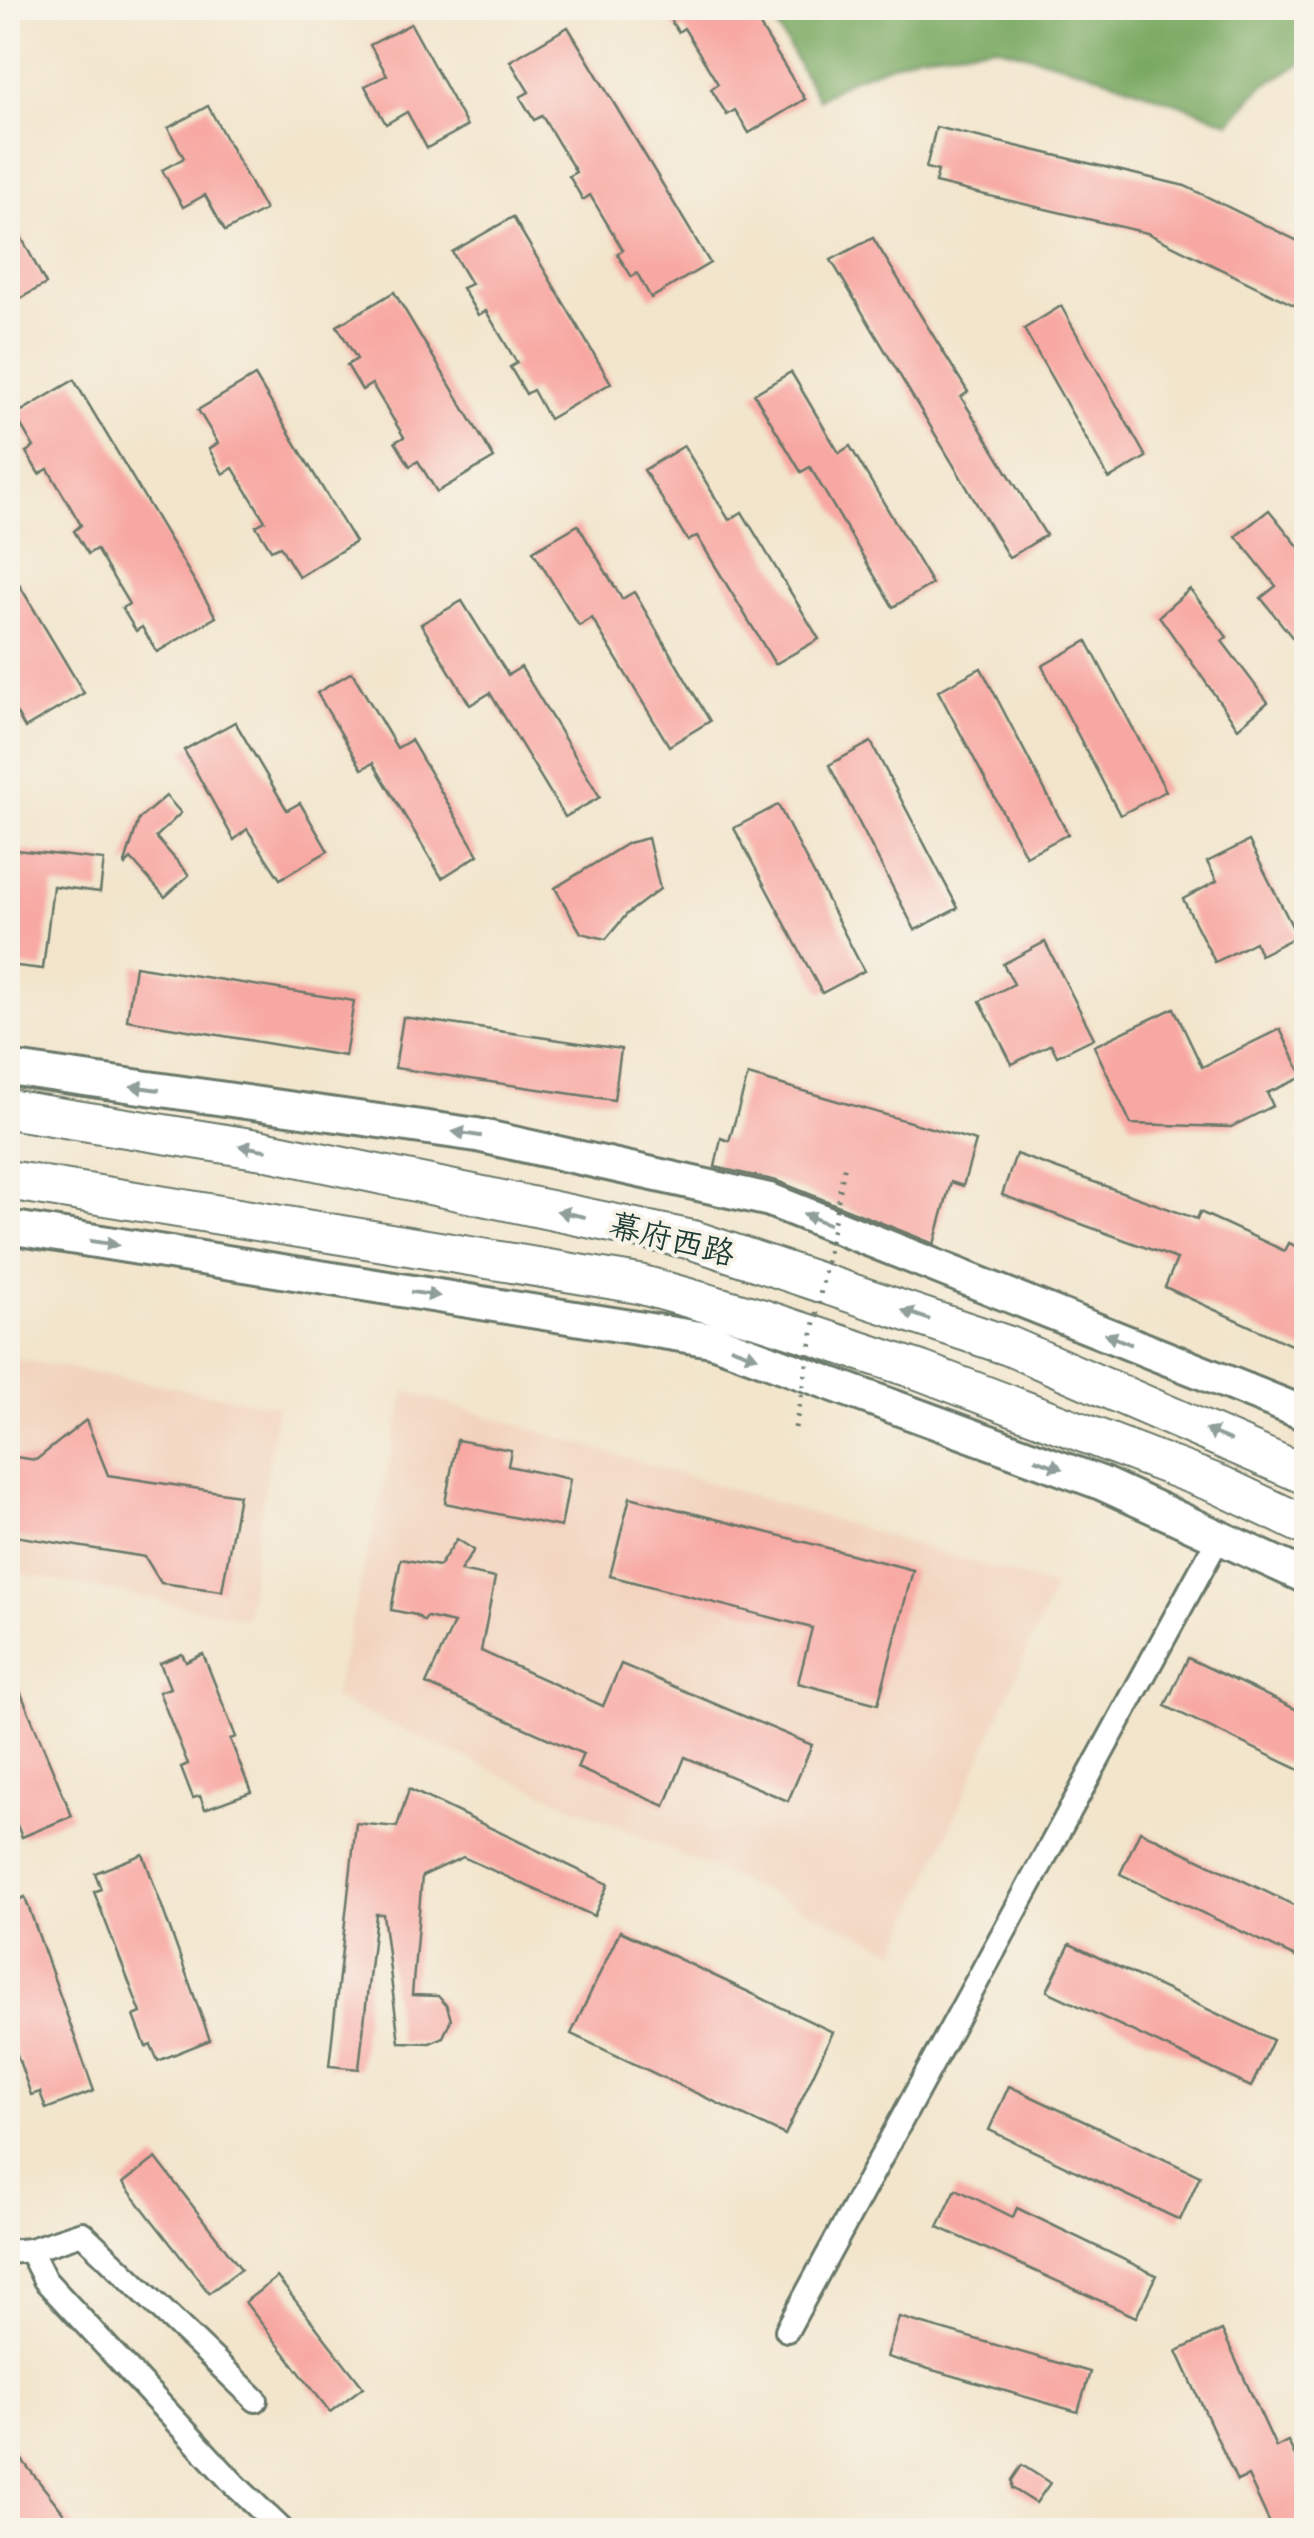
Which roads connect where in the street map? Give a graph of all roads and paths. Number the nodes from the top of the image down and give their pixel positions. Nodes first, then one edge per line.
1 (8, 1068) edge
2 (8, 1109) edge
3 (845, 1163) dead end
4 (8, 1180) edge
5 (8, 1228) edge
6 (1306, 1414) edge
7 (795, 1428) dead end
8 (1306, 1476) edge
9 (1306, 1526) edge
10 (1219, 1537) junction
11 (1306, 1577) edge
12 (19, 2251) edge
13 (787, 2330) dead end
14 (256, 2400) dead end
15 (282, 2530) edge

6 -> 1 main road, 幕府西路
8 -> 2 highway, 幕府西路
3 - 7 path, bridge
4 - 9 highway, 幕府西路
5 -> 10 main road
10 - 11 main road
10 - 13 street
12 - 14 street
12 - 15 street

